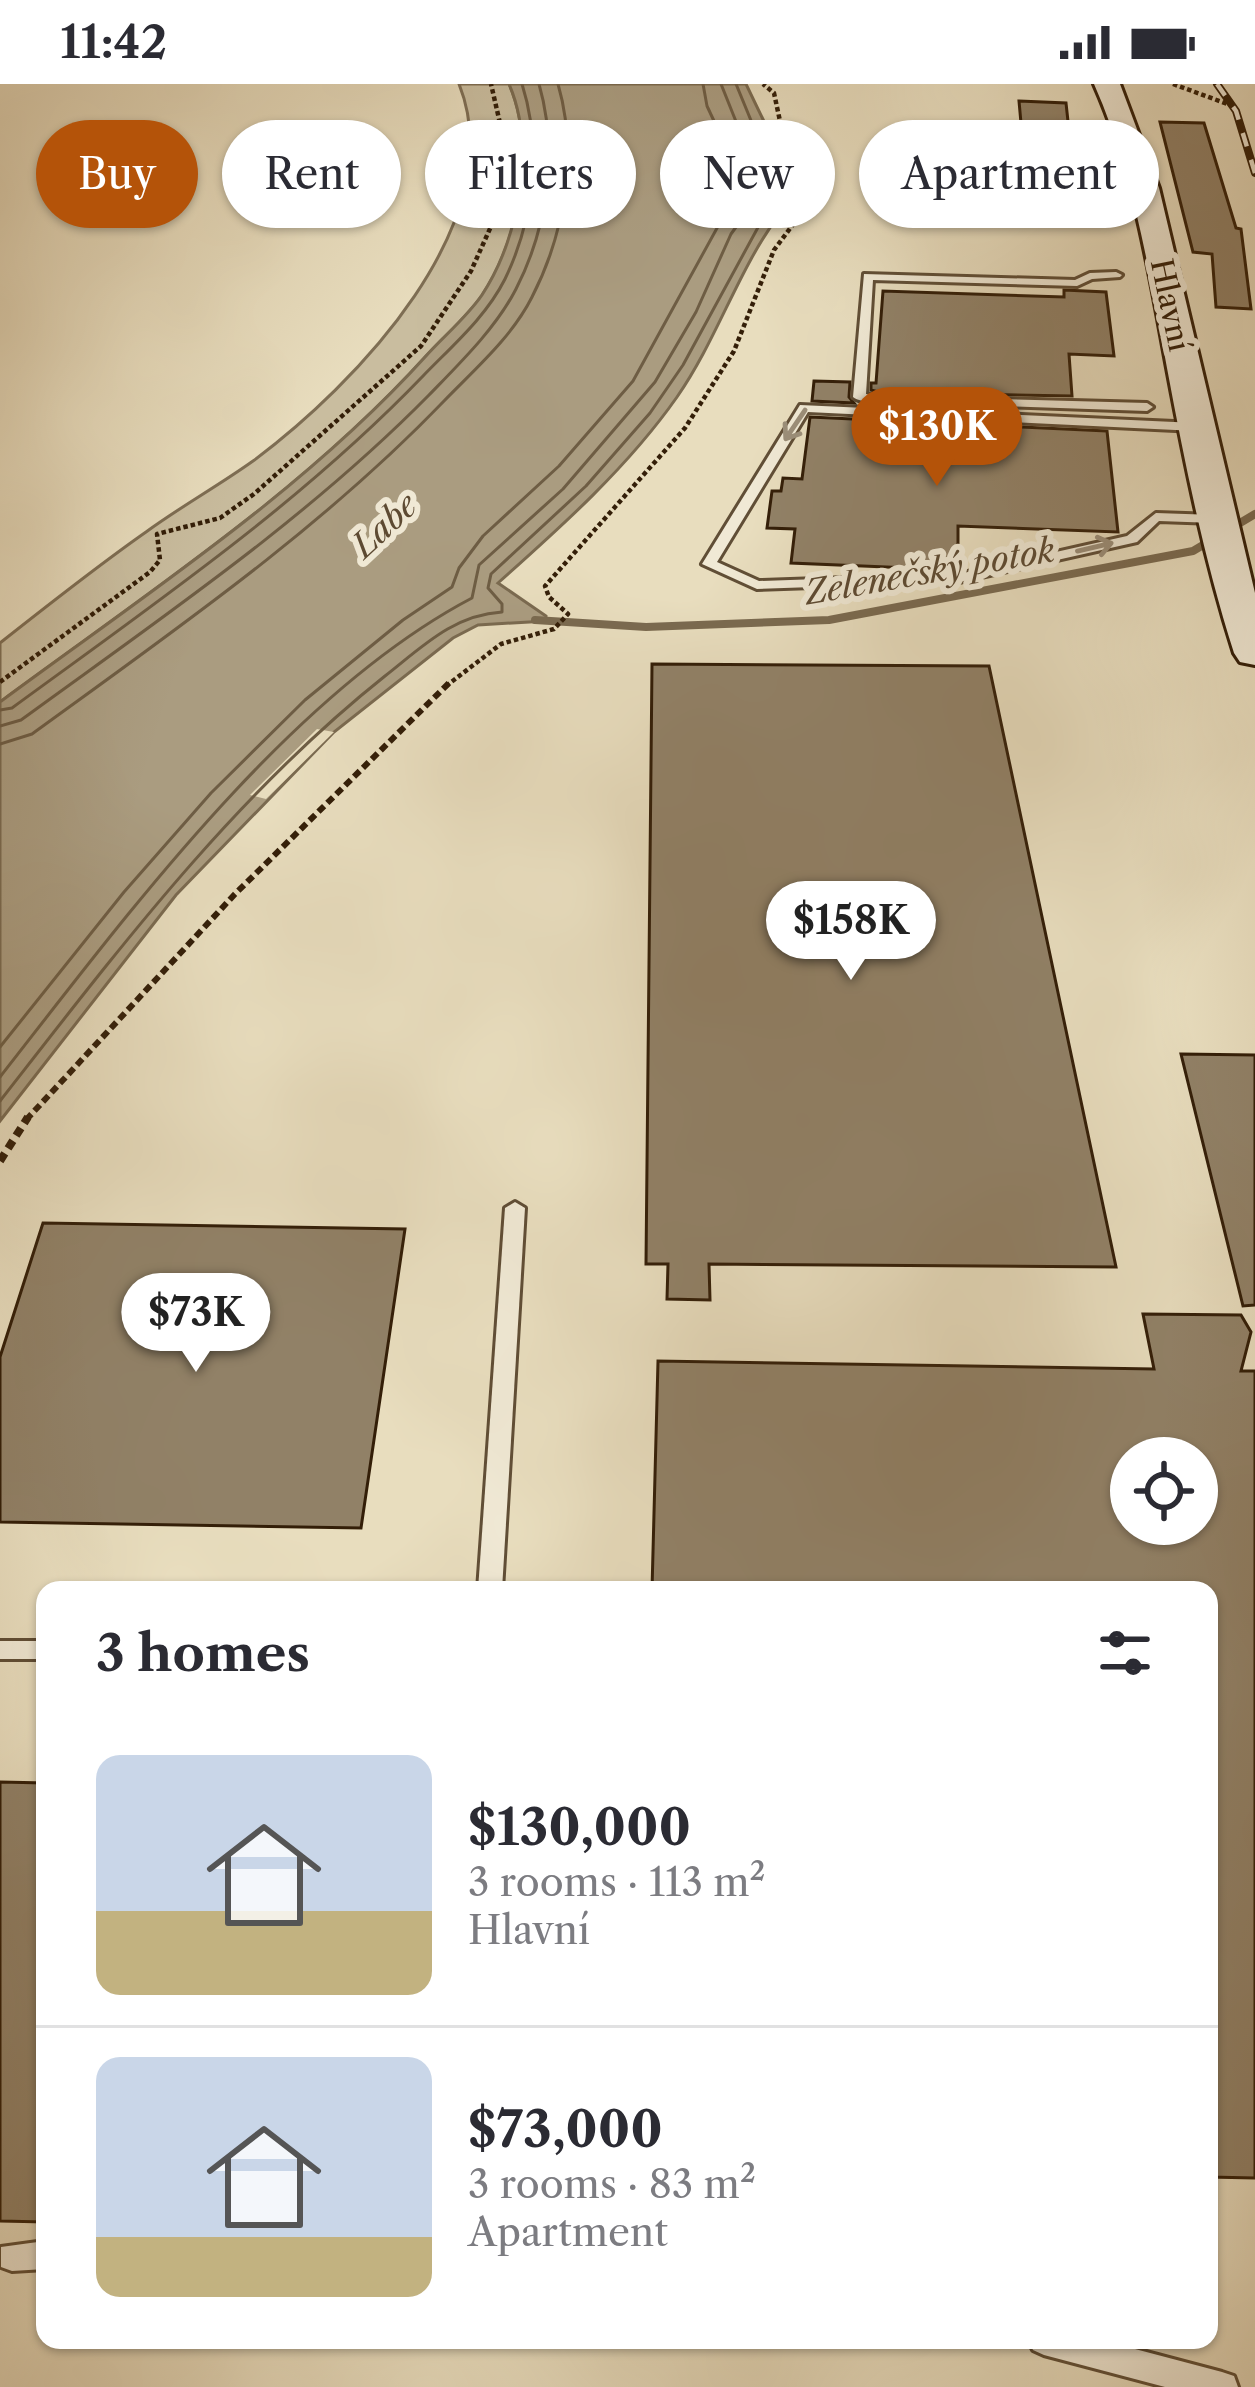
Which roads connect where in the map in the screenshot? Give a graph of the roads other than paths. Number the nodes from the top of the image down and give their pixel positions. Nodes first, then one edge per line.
1 (1107, 84) edge
2 (1116, 275) dead end
3 (1147, 407) dead end
4 (1196, 427) junction
5 (1220, 537) junction
6 (1253, 641) edge
7 (514, 1208) dead end
8 (491, 1581) edge
9 (0, 1650) edge
10 (36, 1650) edge
11 (36, 2256) edge
12 (12, 2257) dead end
13 (1078, 2349) edge
14 (1222, 2387) edge

1 - 4 main road, Hlavní
2 - 3 lane
4 - 5 main road, Hlavní
4 -> 5 lane
5 - 6 main road, Hlavní
7 - 8 lane
9 - 10 lane
11 - 12 lane
13 - 14 lane

